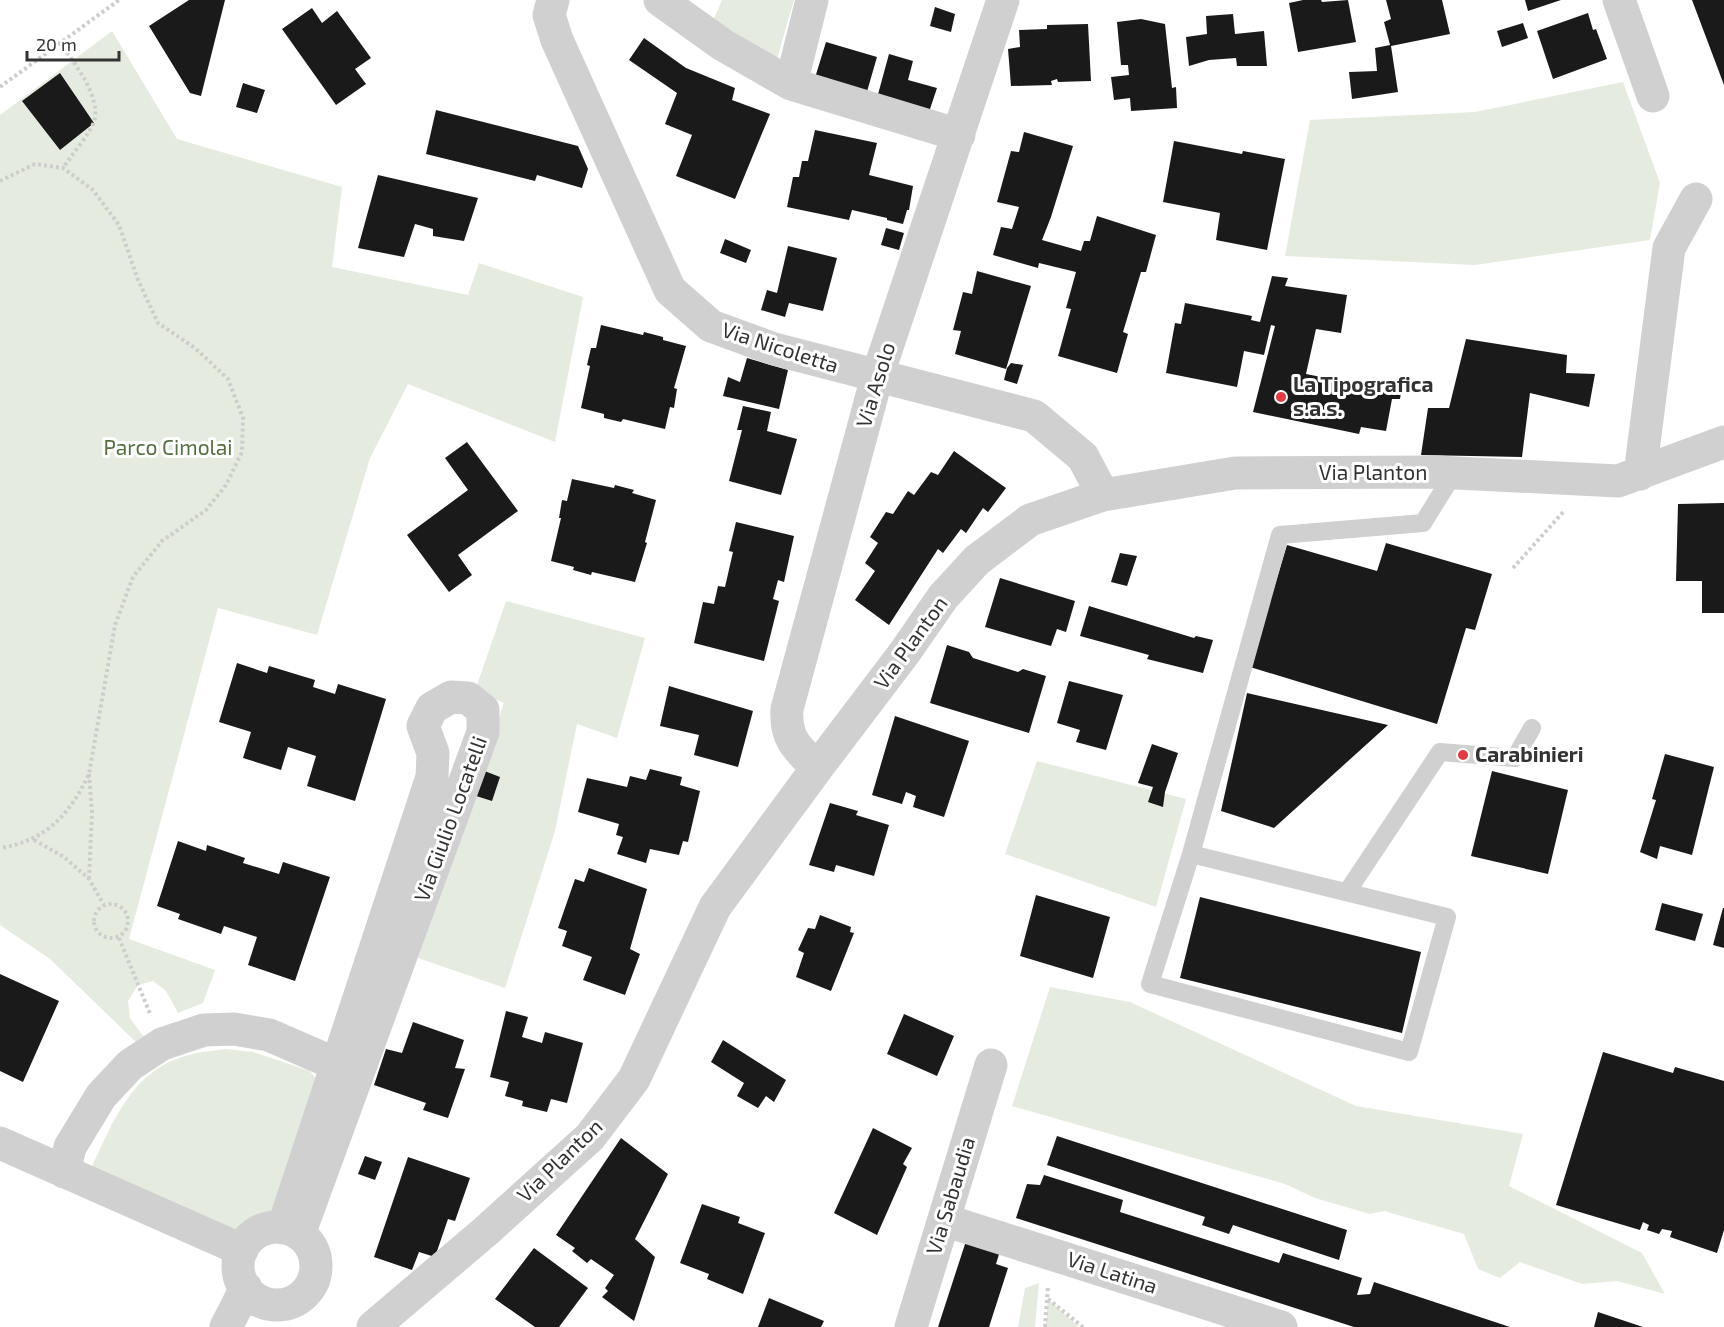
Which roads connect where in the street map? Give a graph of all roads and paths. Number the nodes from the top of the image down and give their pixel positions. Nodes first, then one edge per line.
1 (119, 0) edge
2 (553, 0) edge
3 (660, 0) edge
4 (812, 0) edge
5 (1003, 0) edge
6 (1619, 0) edge
7 (60, 43) junction
8 (790, 84) junction
9 (0, 87) edge
10 (1653, 96) dead end
11 (959, 135) junction
12 (63, 168) junction
13 (0, 182) edge
14 (1696, 199) dead end
15 (877, 377) junction
16 (1724, 442) edge
17 (1454, 473) junction
18 (1640, 474) junction
19 (1569, 479) junction
20 (1103, 495) junction
21 (1513, 568) dead end
22 (1532, 728) dead end
23 (817, 768) junction
24 (88, 774) junction
25 (33, 840) junction
26 (0, 848) edge
27 (1191, 854) junction
28 (89, 879) junction
29 (1347, 892) junction
30 (104, 905) junction
31 (119, 938) junction
32 (162, 1044) junction
33 (338, 1065) junction
34 (991, 1065) dead end
35 (0, 1143) edge
36 (64, 1172) junction
37 (944, 1220) junction
38 (291, 1231) junction
39 (242, 1250) junction
40 (1049, 1253) junction
41 (1048, 1299) junction
42 (252, 1306) edge
43 (226, 1327) edge
44 (374, 1327) edge
45 (910, 1327) edge
46 (1045, 1327) edge
47 (1083, 1327) edge
48 (1281, 1327) edge

1 - 7 path
2 - 15 street, Via Nicoletta
3 - 8 street
4 - 8 street
5 - 11 street, Via Asolo
6 - 10 street
7 - 9 path
7 - 12 path
8 - 11 street
11 - 15 street, Via Asolo
12 - 13 path
12 - 24 path
14 - 18 street
15 - 20 street, Via Nicoletta
15 - 23 street, Via Asolo
16 - 18 street, Via Planton
17 - 19 street, Via Planton
17 - 20 street, Via Planton
17 - 27 lane
18 - 19 street, Via Planton
19 - 21 path
20 - 23 street, Via Planton
22 - 29 lane
23 - 44 street, Via Planton
24 - 25 path
24 - 28 path
25 - 26 path
25 - 28 path
27 - 29 lane
27 - 29 lane
28 - 30 path
30 - 31 path
30 - 31 path
31 - 32 path
32 - 33 street
32 - 36 street
33 - 38 street, Via Giulio Locatelli
33 - 38 street, Via Giulio Locatelli
34 - 37 street, Via Sabaudia
35 - 36 street
36 - 39 street
37 - 40 street, Via Latina
37 - 45 street, Via Sabaudia
38 - 39 street
38 - 42 street
39 - 42 street
40 - 41 path
40 - 48 street, Via Latina
41 - 46 path
41 - 47 path
42 - 43 street

